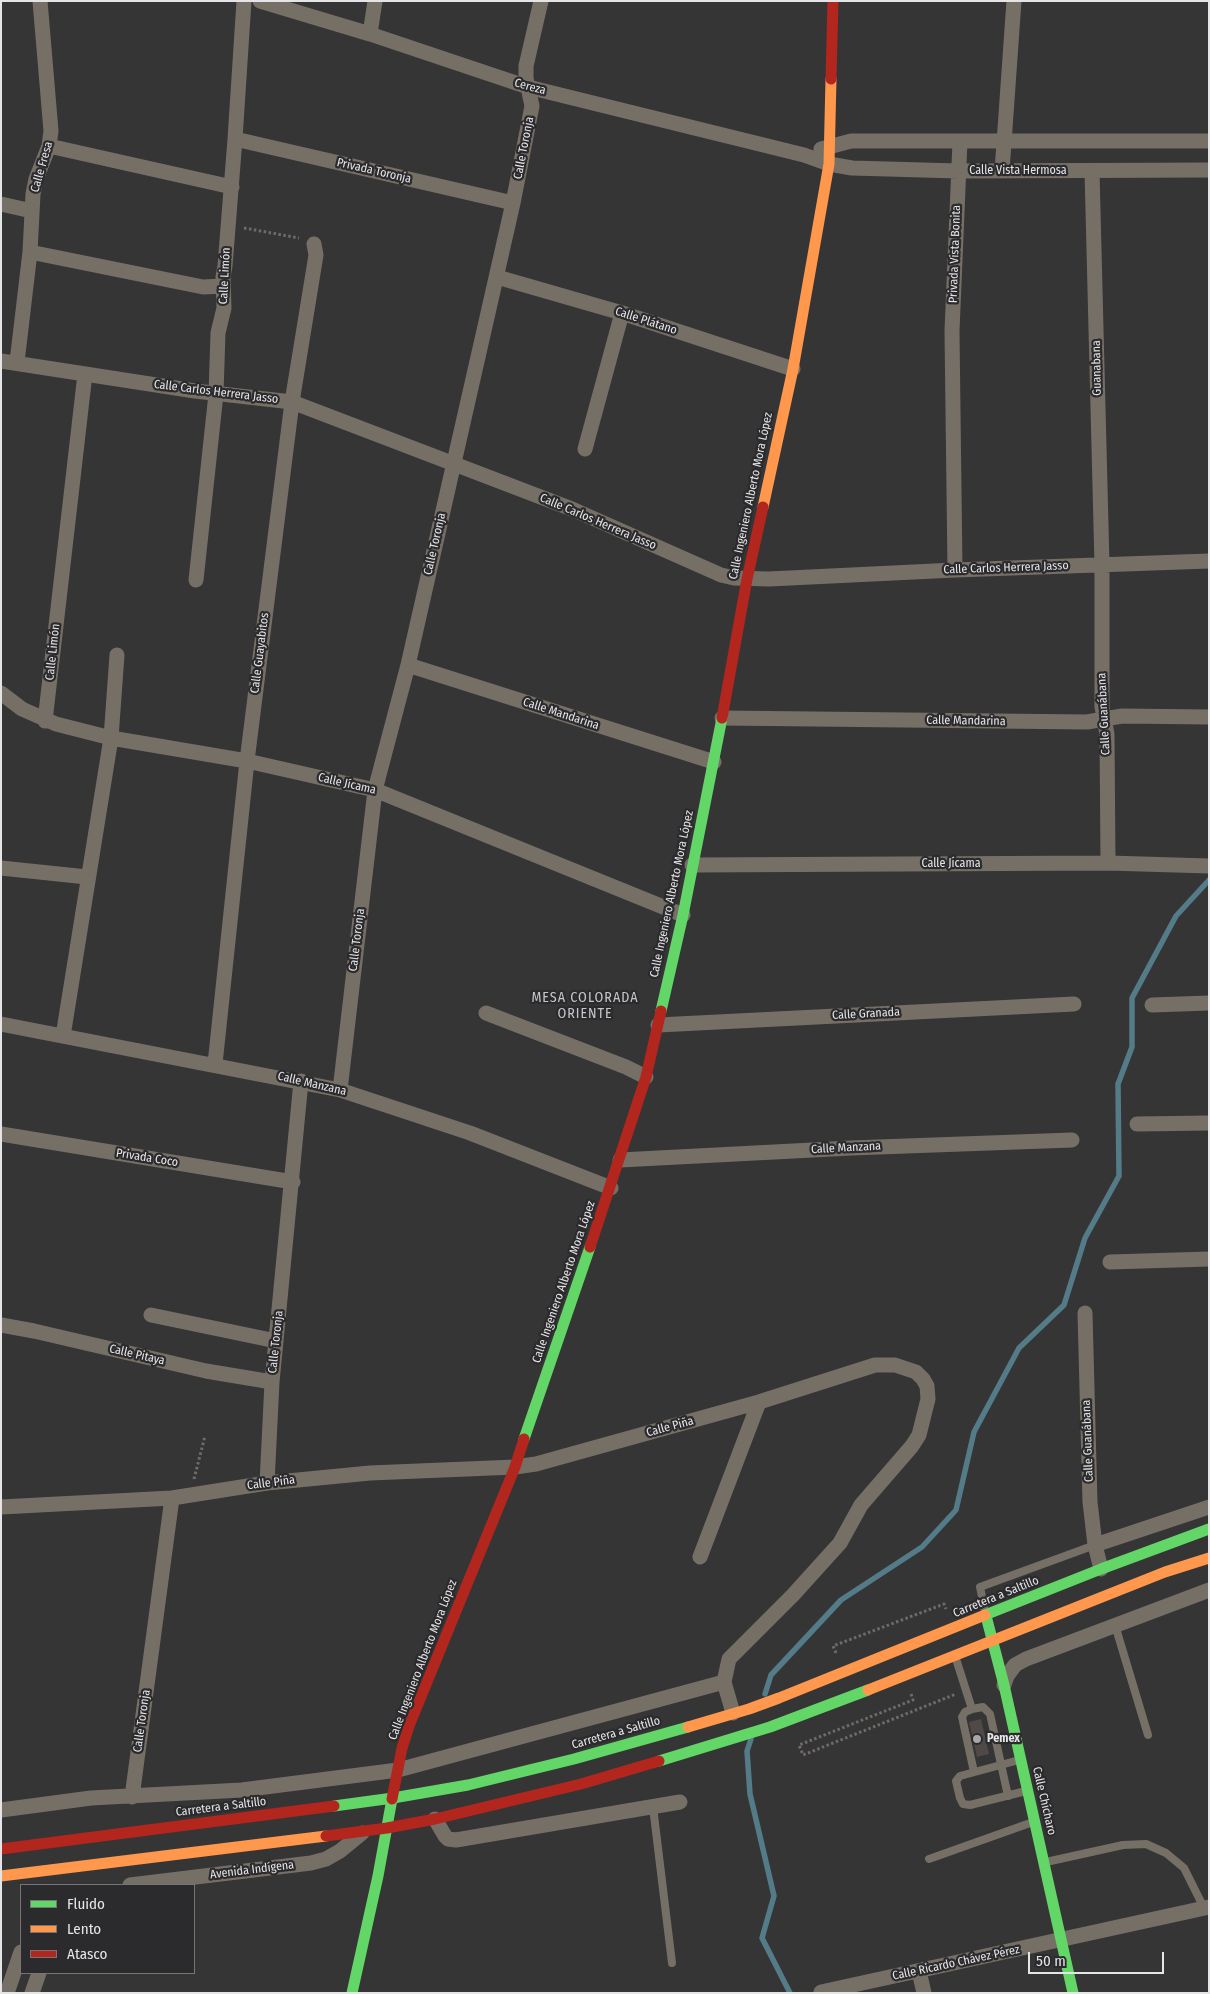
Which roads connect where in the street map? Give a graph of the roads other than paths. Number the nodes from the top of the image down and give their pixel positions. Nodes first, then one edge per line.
1 (40, 1) edge
2 (244, 1) edge
3 (260, 1) edge
4 (375, 1) edge
5 (541, 1) edge
6 (833, 1) edge
7 (1014, 1) edge
8 (370, 34) junction
9 (528, 87) junction
10 (236, 139) junction
11 (960, 141) junction
12 (1004, 141) junction
13 (1209, 141) edge
14 (49, 146) junction
15 (830, 146) junction
16 (804, 155) junction
17 (829, 164) junction
18 (958, 170) junction
19 (1209, 170) edge
20 (1002, 171) junction
21 (1092, 171) junction
22 (232, 187) junction
23 (513, 203) junction
24 (1, 204) edge
25 (32, 210) junction
26 (314, 244) road end
27 (30, 252) junction
28 (496, 277) junction
29 (223, 286) junction
30 (622, 313) junction
31 (1, 361) edge
32 (17, 362) junction
33 (793, 369) junction
34 (85, 374) junction
35 (216, 394) junction
36 (292, 402) junction
37 (585, 449) dead end
38 (453, 464) junction
39 (1209, 561) edge
40 (1102, 565) junction
41 (955, 570) junction
42 (747, 579) junction
43 (196, 580) dead end
44 (117, 655) dead end
45 (408, 665) junction
46 (1, 694) edge
47 (1209, 717) edge
48 (722, 718) junction
49 (45, 720) junction
50 (1104, 720) junction
51 (111, 738) junction
52 (247, 761) junction
53 (714, 762) junction
54 (375, 790) junction
55 (1108, 863) junction
56 (692, 865) junction
57 (1209, 866) edge
58 (1, 868) edge
59 (87, 877) junction
60 (683, 915) junction
61 (1209, 1002) edge
62 (1074, 1004) dead end
63 (1152, 1005) dead end
64 (486, 1012) dead end
65 (1, 1024) edge
66 (658, 1025) junction
67 (63, 1036) junction
68 (215, 1064) junction
69 (646, 1077) junction
70 (301, 1081) junction
71 (340, 1090) junction
72 (1209, 1123) edge
73 (1137, 1124) dead end
74 (1, 1134) edge
75 (1072, 1140) dead end
76 (620, 1160) junction
77 (292, 1182) junction
78 (611, 1188) junction
79 (1209, 1260) edge
80 (1110, 1262) dead end
81 (1085, 1313) dead end
82 (151, 1315) dead end
83 (1, 1325) edge
84 (276, 1341) junction
85 (272, 1382) junction
86 (759, 1402) junction
87 (515, 1467) junction
88 (267, 1483) junction
89 (172, 1498) junction
90 (1209, 1507) edge
91 (1, 1508) edge
92 (1209, 1529) edge
93 (1095, 1545) junction
94 (700, 1557) dead end
95 (1209, 1558) edge
96 (1101, 1569) junction
97 (1209, 1590) edge
98 (986, 1616) junction
99 (1115, 1625) junction
100 (993, 1641) junction
101 (955, 1656) junction
102 (724, 1682) junction
103 (1004, 1685) junction
104 (972, 1710) junction
105 (733, 1713) junction
106 (1148, 1735) dead end
107 (1020, 1760) junction
108 (1002, 1764) junction
109 (398, 1770) junction
110 (974, 1772) junction
111 (1028, 1791) junction
112 (132, 1796) junction
113 (1008, 1796) junction
114 (393, 1798) junction
115 (680, 1802) dead end
116 (654, 1807) junction
117 (1, 1810) edge
118 (435, 1819) junction
119 (1035, 1822) junction
120 (388, 1828) junction
121 (366, 1831) junction
122 (1, 1849) edge
123 (929, 1858) dead end
124 (1044, 1863) junction
125 (1, 1876) edge
126 (138, 1884) edge
127 (1206, 1907) edge
128 (1061, 1940) junction
129 (20, 1955) edge
130 (672, 1963) dead end
131 (919, 1972) junction
132 (39, 1974) edge
133 (821, 1992) edge
134 (7, 1993) edge
135 (32, 1993) edge
136 (352, 1993) edge
137 (924, 1993) edge
138 (1073, 1993) edge

1 - 14 street, Calle Fresa
2 - 10 street, Calle Limón
3 - 8 street, Cereza
4 - 8 street
5 - 9 street, Calle Toronja
6 - 15 main road, Calle Ingeniero Alberto Mora López
7 - 12 street
8 - 9 street, Cereza
9 - 16 street, Cereza
9 - 23 street, Calle Toronja
10 - 22 street, Calle Limón
10 - 23 street, Privada Toronja
11 - 12 street
11 - 15 street
11 - 18 street, Privada Vista Bonita
12 - 13 street
12 - 20 street
14 - 22 street
14 - 25 street, Calle Fresa
15 - 16 street
15 - 17 main road, Calle Ingeniero Alberto Mora López
16 - 17 street, Cereza
17 - 18 street, Calle Vista Hermosa
17 - 33 main road, Calle Ingeniero Alberto Mora López
18 - 20 street, Calle Vista Hermosa
18 - 41 street, Privada Vista Bonita
19 - 21 street, Calle Vista Hermosa
20 - 21 street, Calle Vista Hermosa
21 - 40 street, Guanabana
22 - 29 street, Calle Limón
23 - 28 street, Calle Toronja
24 - 25 street
25 - 27 street, Calle Fresa
26 - 36 street, Calle Guayabitos
27 - 29 street
27 - 32 street, Calle Fresa
28 - 30 street, Calle Plátano
28 - 38 street, Calle Toronja
29 - 35 street, Calle Limón
30 - 33 street, Calle Plátano
30 - 37 street
31 - 32 street, Calle Carlos Herrera Jasso
32 - 34 street, Calle Carlos Herrera Jasso
33 - 42 main road, Calle Ingeniero Alberto Mora López
34 - 35 street, Calle Carlos Herrera Jasso
34 - 49 street, Calle Limón
35 - 36 street, Calle Carlos Herrera Jasso
35 - 43 street, Calle Limón
36 - 38 street, Calle Carlos Herrera Jasso
36 - 52 street, Calle Guayabitos
38 - 42 street, Calle Carlos Herrera Jasso
38 - 45 street, Calle Toronja
39 - 40 street, Calle Carlos Herrera Jasso
40 - 41 street, Calle Carlos Herrera Jasso
40 - 50 street, Calle Guanábana
41 - 42 street, Calle Carlos Herrera Jasso
42 - 48 main road, Calle Ingeniero Alberto Mora López
44 - 51 street
45 - 53 street, Calle Mandarina
45 - 54 street, Calle Toronja
46 - 49 street, Calle Jícama
47 - 50 street, Calle Mandarina
48 - 50 street, Calle Mandarina
48 - 53 main road, Calle Ingeniero Alberto Mora López
49 - 51 street, Calle Jícama
50 - 55 street, Calle Guanábana
51 - 52 street, Calle Jícama
51 - 59 street
52 - 54 street, Calle Jícama
52 - 68 street, Calle Guayabitos
53 - 56 main road, Calle Ingeniero Alberto Mora López
54 - 60 street, Calle Jícama
54 - 71 street, Calle Toronja
55 - 56 street, Calle Jícama
55 - 57 street, Calle Jícama
56 - 60 main road, Calle Ingeniero Alberto Mora López
58 - 59 street
59 - 67 street
60 - 66 main road, Calle Ingeniero Alberto Mora López
61 - 63 street
62 - 66 street, Calle Granada
64 - 69 street
65 - 67 street, Calle Manzana
66 - 69 main road, Calle Ingeniero Alberto Mora López
67 - 68 street, Calle Manzana
68 - 70 street, Calle Manzana
69 - 76 main road, Calle Ingeniero Alberto Mora López
70 - 71 street, Calle Manzana
70 - 77 street, Calle Toronja
71 - 78 street, Calle Manzana
72 - 73 street
74 - 77 street, Privada Coco
75 - 76 street, Calle Manzana
76 - 78 main road, Calle Ingeniero Alberto Mora López
77 - 84 street, Calle Toronja
78 - 87 main road, Calle Ingeniero Alberto Mora López
79 - 80 street
81 - 93 street, Calle Guanábana
82 - 84 street
83 - 85 street, Calle Pitaya
84 - 85 street, Calle Toronja
85 - 88 street, Calle Toronja
86 - 87 street, Calle Piña
86 - 94 street
86 - 102 street, Calle Piña
87 - 88 street, Calle Piña
87 - 109 main road, Calle Ingeniero Alberto Mora López
88 - 89 street, Calle Piña
89 - 91 street, Calle Piña
89 - 112 street, Calle Toronja
90 - 93 street
92 - 96 main road, Carretera a Saltillo
93 - 96 street, Calle Guanábana
93 - 98 lane
95 - 100 main road
96 - 98 main road, Carretera a Saltillo
97 - 99 street
98 - 100 main road, Calle Chícharo
98 - 105 main road, Carretera a Saltillo
99 - 103 street
99 - 106 lane
100 - 101 main road
100 - 103 main road, Calle Chícharo
101 - 104 lane
101 - 118 main road
102 - 105 street
102 - 109 street
103 - 107 main road, Calle Chícharo
104 - 108 lane
104 - 110 lane
105 - 114 main road, Carretera a Saltillo
107 - 108 lane
107 - 111 main road, Calle Chícharo
108 - 110 lane
108 - 113 lane
109 - 112 street
109 - 114 main road, Calle Ingeniero Alberto Mora López
110 - 113 lane
111 - 113 lane
111 - 119 main road, Calle Chícharo
112 - 117 street
114 - 120 main road, Calle Ingeniero Alberto Mora López
114 - 122 main road, Carretera a Saltillo
115 - 116 street
116 - 118 street
116 - 130 lane
118 - 120 main road
119 - 123 lane
119 - 124 main road, Calle Chícharo
120 - 121 main road
120 - 136 main road, Calle Ingeniero Alberto Mora López
121 - 125 main road
121 - 126 street, Avenida Indígena
124 - 127 lane
124 - 128 main road, Calle Chícharo
127 - 128 street, Calle Ricardo Chávez Pérez
128 - 131 street, Calle Ricardo Chávez Pérez
128 - 138 main road, Calle Chícharo
129 - 134 street
131 - 133 street, Calle Ricardo Chávez Pérez
131 - 137 street
132 - 135 street

